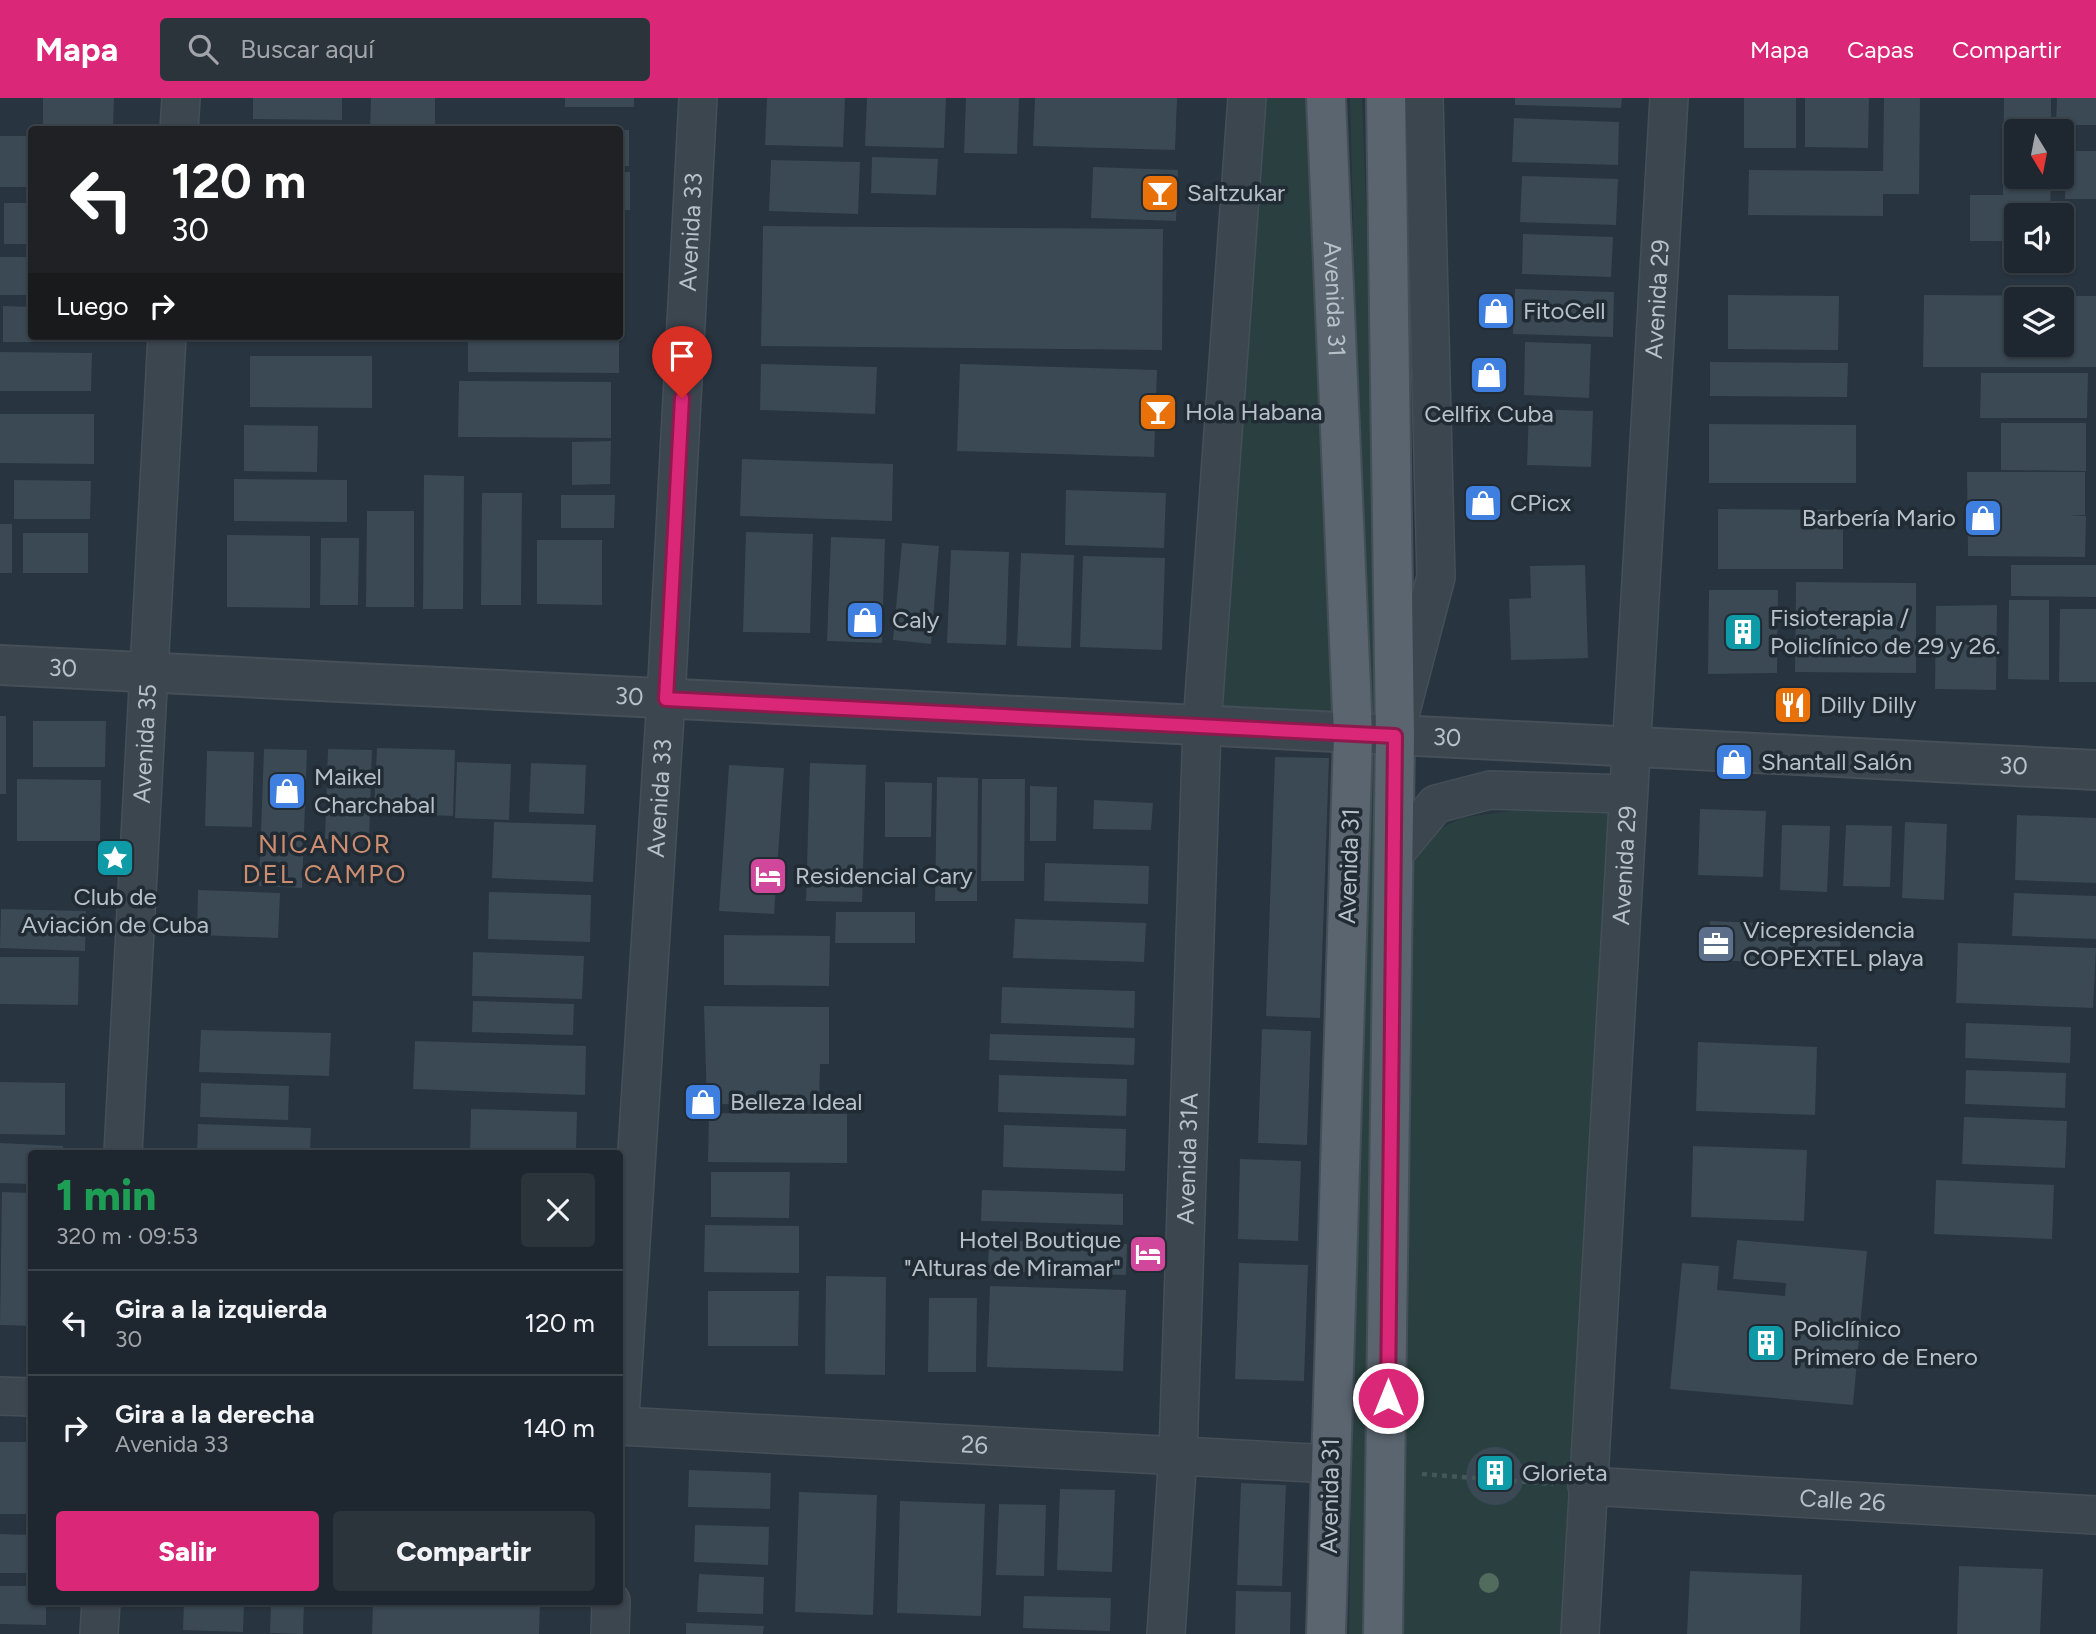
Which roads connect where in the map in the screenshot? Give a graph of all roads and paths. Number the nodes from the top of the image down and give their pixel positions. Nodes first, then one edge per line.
1 (181, 98) edge
2 (698, 98) edge
3 (1247, 98) edge
4 (1326, 98) edge
5 (1385, 98) edge
6 (1424, 98) edge
7 (1669, 98) edge
8 (179, 126) edge
9 (167, 340) edge
10 (0, 665) edge
11 (148, 673) junction
12 (666, 699) junction
13 (1202, 725) junction
14 (1353, 734) junction
15 (1395, 736) junction
16 (1630, 747) junction
17 (2096, 770) edge
18 (1628, 794) junction
19 (1394, 854) junction
20 (122, 1150) edge
21 (623, 1368) edge
22 (0, 1396) edge
23 (28, 1397) edge
24 (623, 1426) edge
25 (1178, 1454) junction
26 (1330, 1464) junction
27 (1386, 1472) junction
28 (1587, 1486) junction
29 (2096, 1515) edge
30 (101, 1605) edge
31 (611, 1605) edge
32 (99, 1634) edge
33 (610, 1634) edge
34 (1166, 1634) edge
35 (1326, 1634) edge
36 (1383, 1634) edge
37 (1580, 1634) edge

1 - 8 street
2 - 12 street, Avenida 33
3 - 13 street
4 - 14 main road, Avenida 31
5 - 15 main road, Avenida 31
6 - 15 street, Avenida 31
7 - 16 street, Avenida 29
9 - 11 street, Avenida 35
10 - 11 street, 30
11 - 12 street, 30
11 - 20 street, Avenida 35
12 - 13 street, 30
12 - 21 street, Avenida 33
13 - 14 street, 30
13 - 25 street, Avenida 31A
14 - 15 street, 30
14 - 26 main road, Avenida 31
15 - 16 street, 30
15 - 19 main road, Avenida 31
16 - 17 street, 30
16 - 18 street, Avenida 29
18 - 19 street
18 - 28 street, Avenida 29
19 - 27 main road, Avenida 31
22 - 23 street
24 - 25 street, 26
25 - 26 street, 26
25 - 34 street, Avenida 31A
26 - 35 main road, Avenida 31
27 - 28 path
27 - 36 main road, Avenida 31
28 - 29 street, Calle 26
28 - 37 street, Avenida 29
30 - 32 street
31 - 33 street

